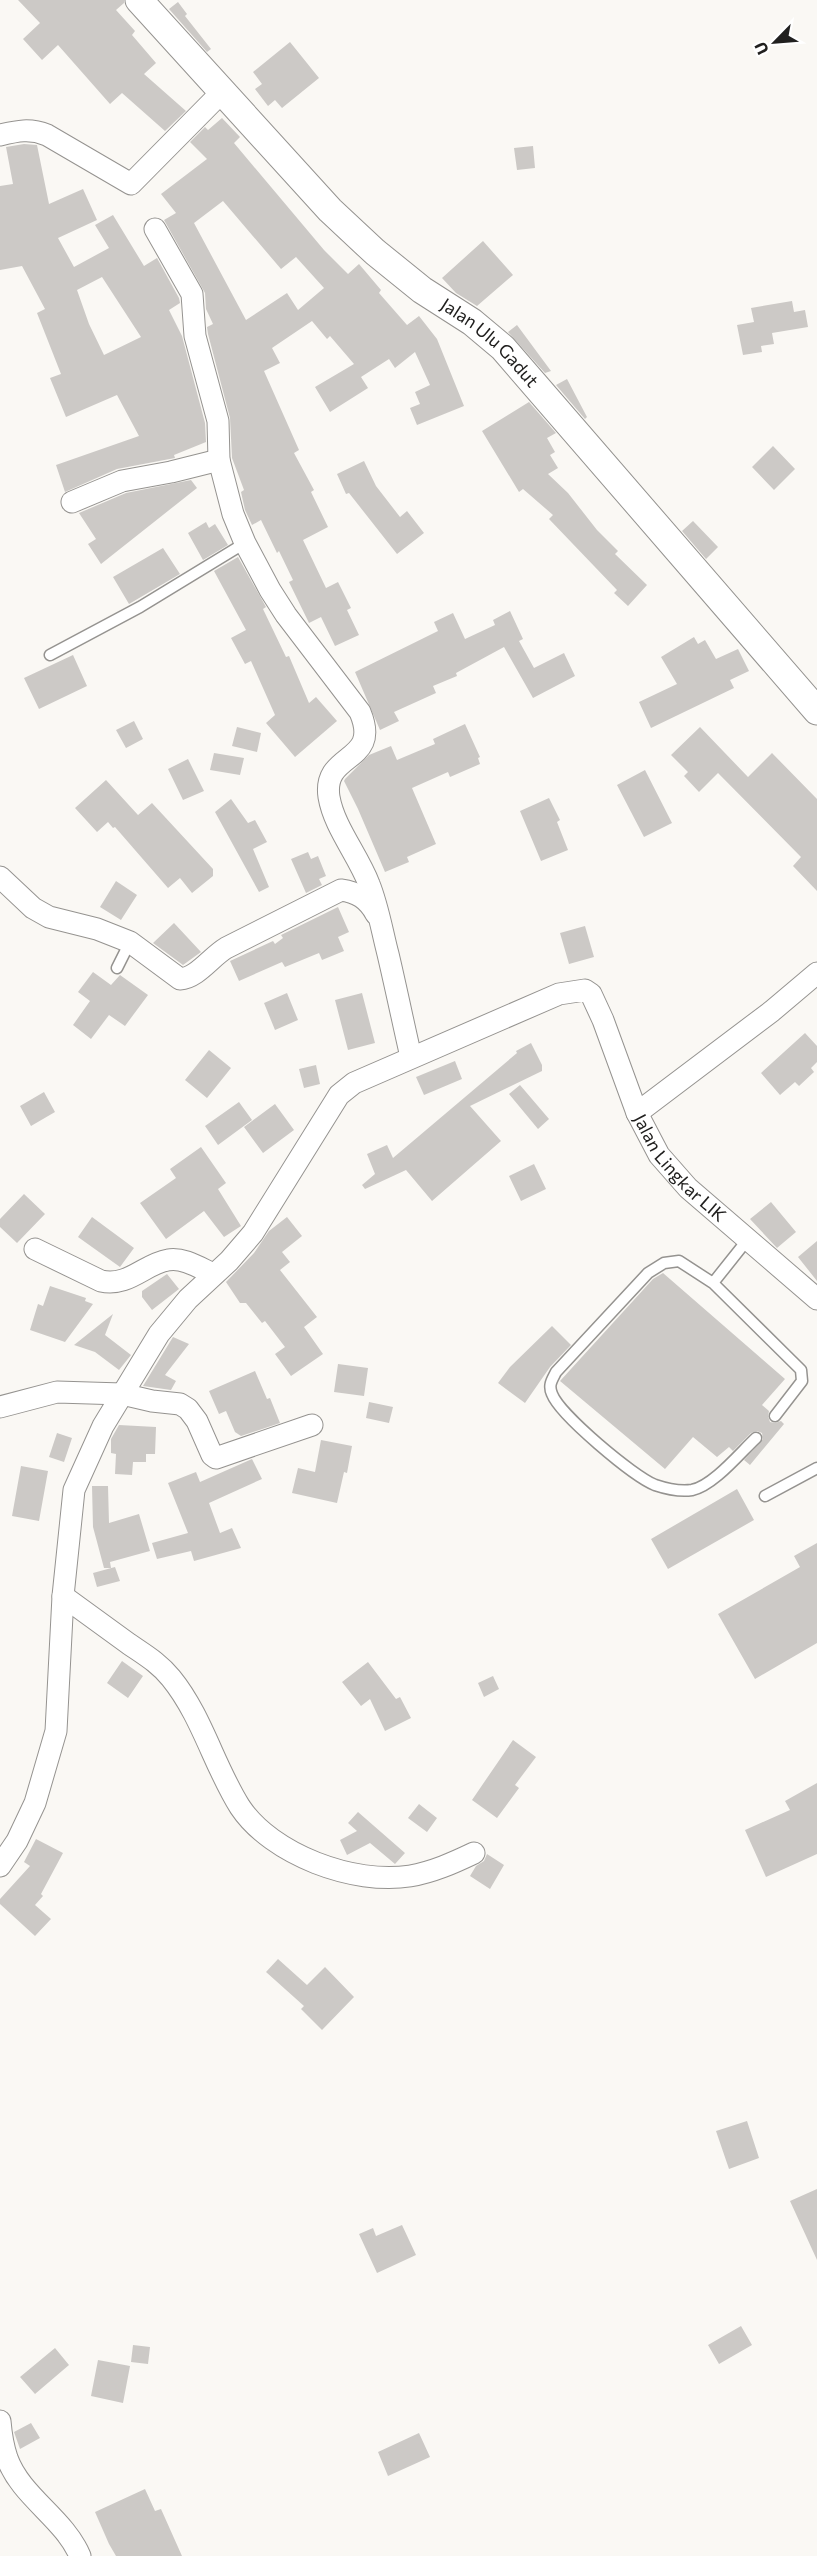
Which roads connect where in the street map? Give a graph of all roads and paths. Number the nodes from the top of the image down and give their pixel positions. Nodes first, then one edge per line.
1 (139, 0) edge
2 (221, 93) junction
3 (0, 135) edge
4 (155, 229) dead end
5 (219, 460) junction
6 (72, 502) dead end
7 (245, 543) junction
8 (50, 655) dead end
9 (817, 711) edge
10 (0, 877) edge
11 (380, 923) junction
12 (130, 942) junction
13 (117, 968) dead end
14 (817, 973) edge
15 (411, 1057) junction
16 (637, 1113) junction
17 (748, 1239) junction
18 (35, 1249) dead end
19 (213, 1274) junction
20 (712, 1283) junction
21 (817, 1299) edge
22 (122, 1394) junction
23 (0, 1407) edge
24 (775, 1416) dead end
25 (312, 1425) dead end
26 (756, 1438) dead end
27 (817, 1468) edge
28 (765, 1496) dead end
29 (63, 1596) junction
30 (474, 1853) dead end
31 (0, 1866) edge
32 (0, 2421) edge
33 (80, 2556) edge

1 - 2 street, Jalan Ulu Gadut
2 - 3 street
2 - 9 street, Jalan Ulu Gadut
4 - 5 street
5 - 6 street
5 - 7 street
7 - 8 lane
7 - 11 street
10 - 12 street
11 - 12 street
11 - 15 street
12 - 13 lane
14 - 16 street, Jalan Lingkar LIK
15 - 16 street
15 - 19 street
16 - 17 street, Jalan Lingkar LIK
17 - 20 lane
17 - 21 street, Jalan Lingkar LIK
18 - 19 street
19 - 22 street
20 - 24 lane
20 - 26 lane
22 - 23 street
22 - 25 street
22 - 29 street
27 - 28 lane
29 - 30 street
29 - 31 street
32 - 33 street

